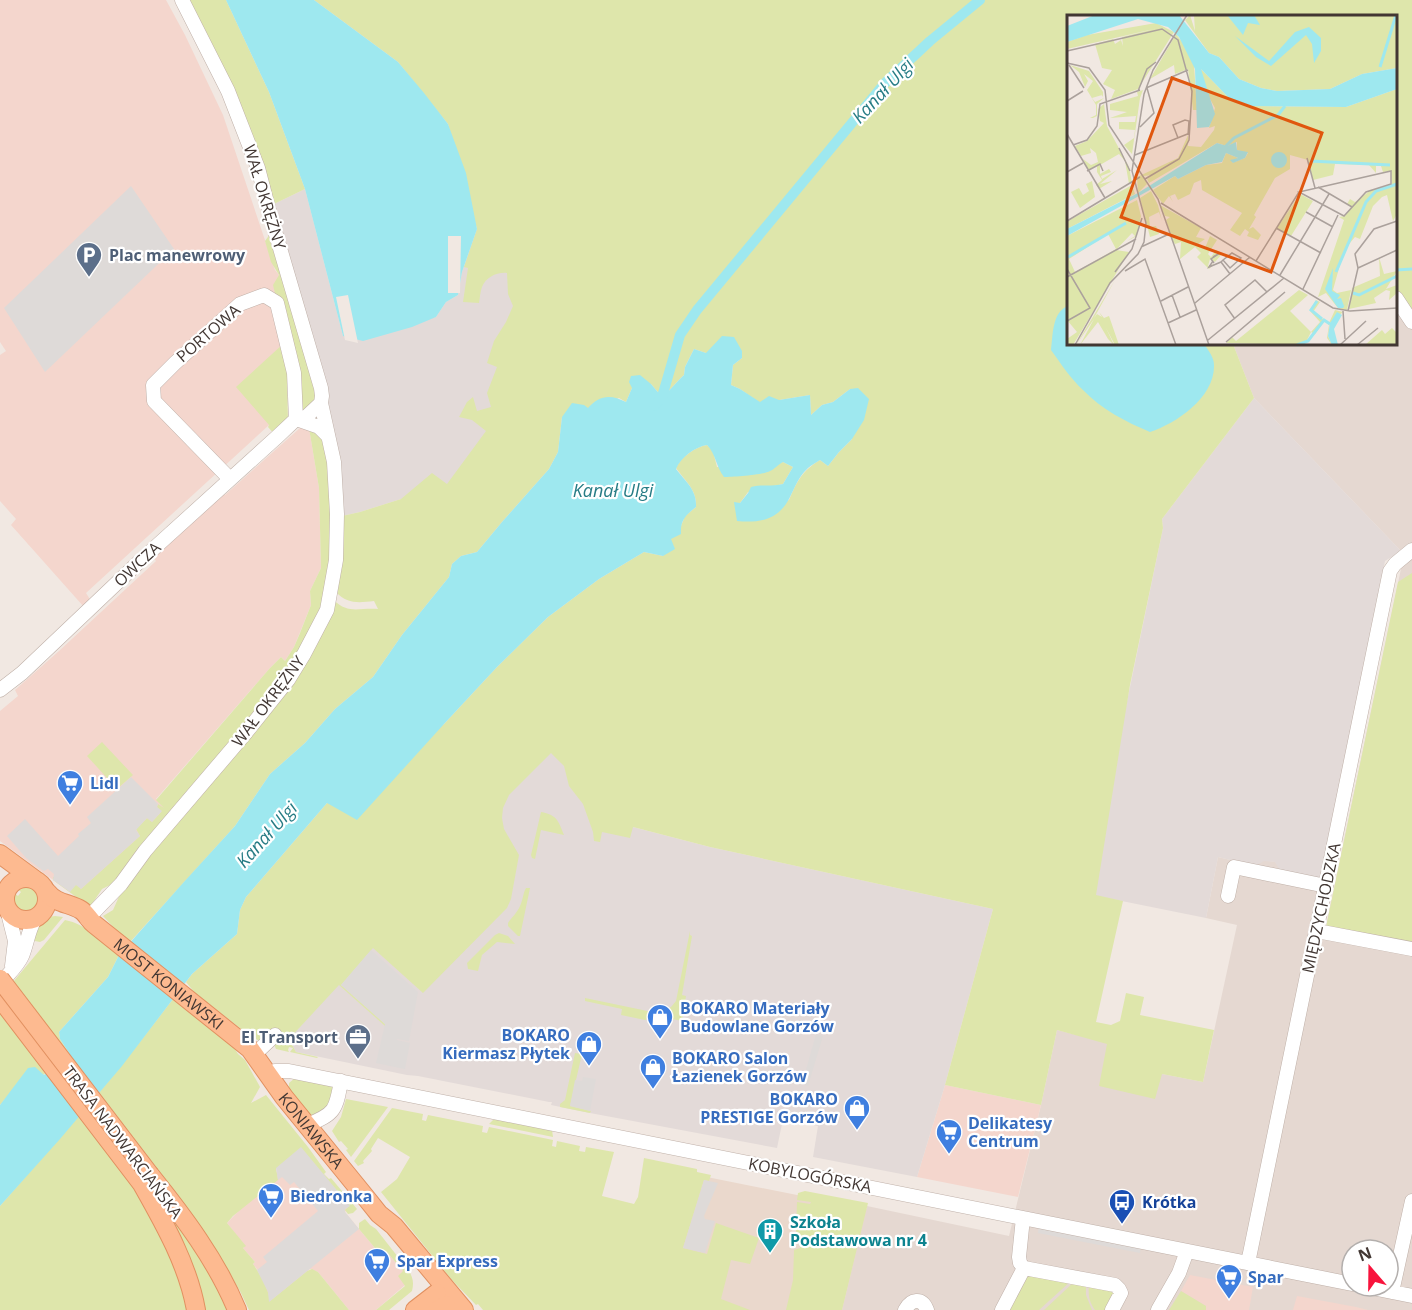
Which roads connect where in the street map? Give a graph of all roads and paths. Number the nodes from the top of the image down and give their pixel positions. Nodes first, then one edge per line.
1 (182, 0) edge
2 (1397, 301) edge
3 (1412, 322) edge
4 (321, 403) junction
5 (296, 419) junction
6 (328, 436) junction
7 (230, 479) junction
8 (1409, 555) edge
9 (0, 690) edge
10 (0, 854) edge
11 (34, 879) junction
12 (1326, 886) junction
13 (47, 892) junction
14 (4, 894) edge
15 (1228, 896) dead end
16 (39, 916) junction
17 (91, 922) junction
18 (1317, 931) junction
19 (1412, 950) edge
20 (6, 975) edge
21 (0, 984) edge
22 (0, 998) edge
23 (274, 1035) dead end
24 (249, 1050) junction
25 (268, 1076) junction
26 (341, 1081) junction
27 (307, 1125) junction
28 (146, 1180) junction
29 (1412, 1201) edge
30 (1023, 1218) junction
31 (1187, 1251) junction
32 (1400, 1256) edge
33 (1248, 1263) junction
34 (1024, 1268) junction
35 (1340, 1282) edge
36 (447, 1303) edge
37 (196, 1310) edge
38 (237, 1310) edge
39 (415, 1310) edge
40 (905, 1310) edge
41 (927, 1310) edge
42 (1002, 1310) edge
43 (1112, 1310) edge
44 (1158, 1310) edge

1 - 4 street, WAŁ OKRĘŻNY
2 - 3 street
4 - 5 street
4 - 6 street, WAŁ OKRĘŻNY
5 - 6 street
5 - 7 street, OWCZA
5 - 7 street, PORTOWA
6 - 17 street, WAŁ OKRĘŻNY
7 - 9 street, OWCZA
8 - 12 street, MIĘDZYCHODZKA
10 - 11 main road
11 - 13 main road
11 - 14 main road
12 - 15 street
12 - 18 street, MIĘDZYCHODZKA
13 - 16 main road
13 - 17 main road, MOST KONIAWSKI
14 - 16 main road
14 - 20 street
16 - 17 main road
16 - 20 street
17 - 24 main road, MOST KONIAWSKI
18 - 19 street
18 - 33 street, MIĘDZYCHODZKA
20 - 21 street
20 - 28 main road, TRASA NADWARCIAŃSKA, bridge
22 - 28 main road, TRASA NADWARCIAŃSKA
23 - 24 street
24 - 25 main road, KONIAWSKA
25 - 26 street, KOBYLOGÓRSKA
25 - 27 main road, KONIAWSKA
26 - 27 street
26 - 30 street, KOBYLOGÓRSKA
27 - 36 main road, KONIAWSKA
28 - 37 main road, TRASA NADWARCIAŃSKA
28 - 38 main road, TRASA NADWARCIAŃSKA
29 - 32 street
30 - 31 street, KOBYLOGÓRSKA
30 - 34 street
31 - 33 street, KOBYLOGÓRSKA
31 - 44 street
33 - 35 street, KOBYLOGÓRSKA
34 - 42 street
34 - 43 street
36 - 39 main road
40 - 41 street

